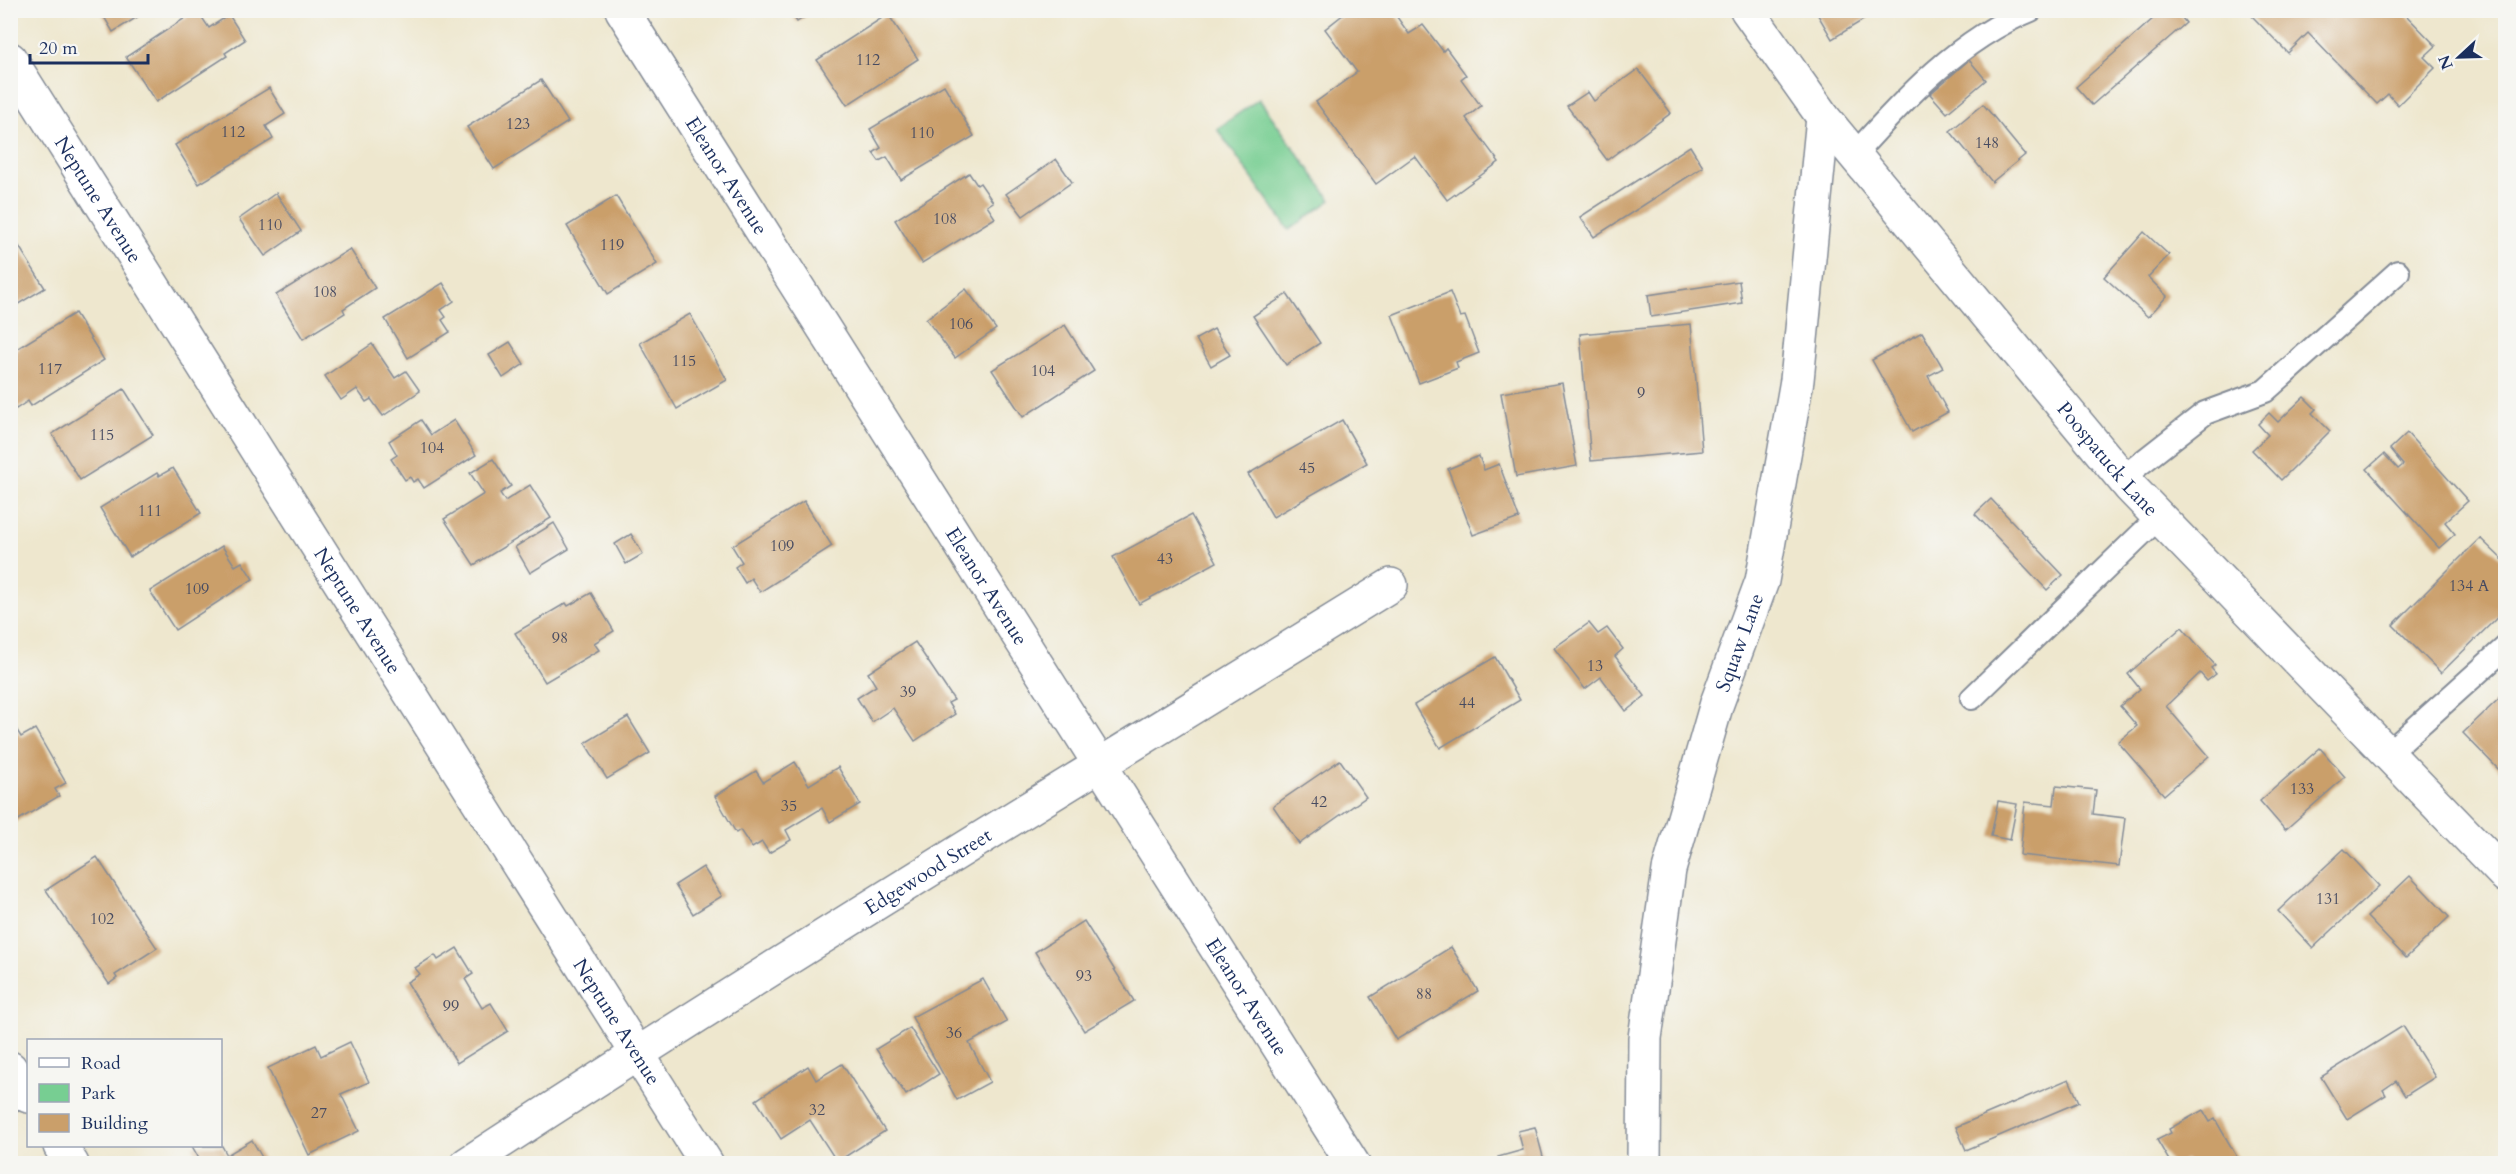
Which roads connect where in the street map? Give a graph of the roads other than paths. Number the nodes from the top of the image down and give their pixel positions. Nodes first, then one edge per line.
1 (622, 10) edge
2 (1747, 10) edge
3 (2031, 10) edge
4 (10, 58) edge
5 (1823, 117) junction
6 (1854, 155) junction
7 (2398, 272) dead end
8 (2122, 478) junction
9 (2159, 517) junction
10 (1390, 585) dead end
11 (2505, 647) edge
12 (1972, 698) dead end
13 (2388, 753) junction
14 (1101, 764) junction
15 (2505, 876) edge
16 (636, 1053) junction
17 (10, 1068) edge
18 (27, 1094) edge
19 (61, 1147) edge
20 (72, 1164) edge
21 (467, 1164) edge
22 (707, 1164) edge
23 (1353, 1164) edge
24 (1644, 1164) edge

1 - 14 street, Eleanor Avenue
2 - 5 street, Poospatuck Lane
3 - 6 lane
4 - 16 street, Neptune Avenue
5 - 6 street, Poospatuck Lane
5 - 24 street, Squaw Lane
6 - 8 street, Poospatuck Lane
7 - 8 lane
8 - 9 street, Poospatuck Lane
9 - 12 lane
9 - 13 street, Poospatuck Lane
10 - 14 street, Edgewood Street
11 - 13 lane
13 - 15 street, Poospatuck Lane
14 - 16 street, Edgewood Street
14 - 23 street, Eleanor Avenue
16 - 21 street, Edgewood Street
16 - 22 street, Neptune Avenue
17 - 18 street
19 - 20 street

